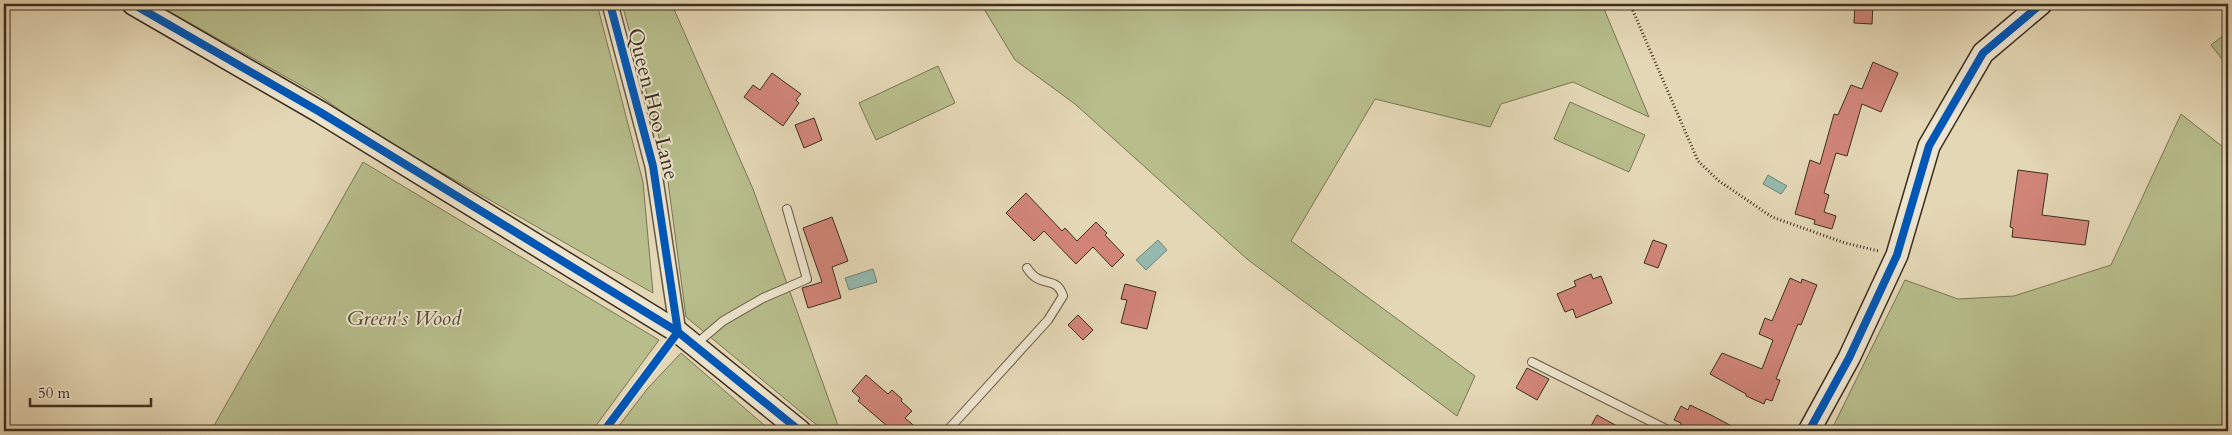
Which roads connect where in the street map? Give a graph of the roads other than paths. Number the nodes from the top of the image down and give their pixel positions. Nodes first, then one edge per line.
1 (133, 4) edge
2 (610, 4) edge
3 (2041, 4) edge
4 (787, 209) dead end
5 (1027, 268) dead end
6 (686, 339) junction
7 (1532, 362) dead end
8 (800, 431) edge
9 (947, 431) edge
10 (1670, 431) edge
11 (1809, 431) edge

1 - 6 street
2 - 6 street, Queen Hoo Lane
3 - 11 street
4 - 6 lane
5 - 9 lane
6 - 8 street
7 - 10 lane

